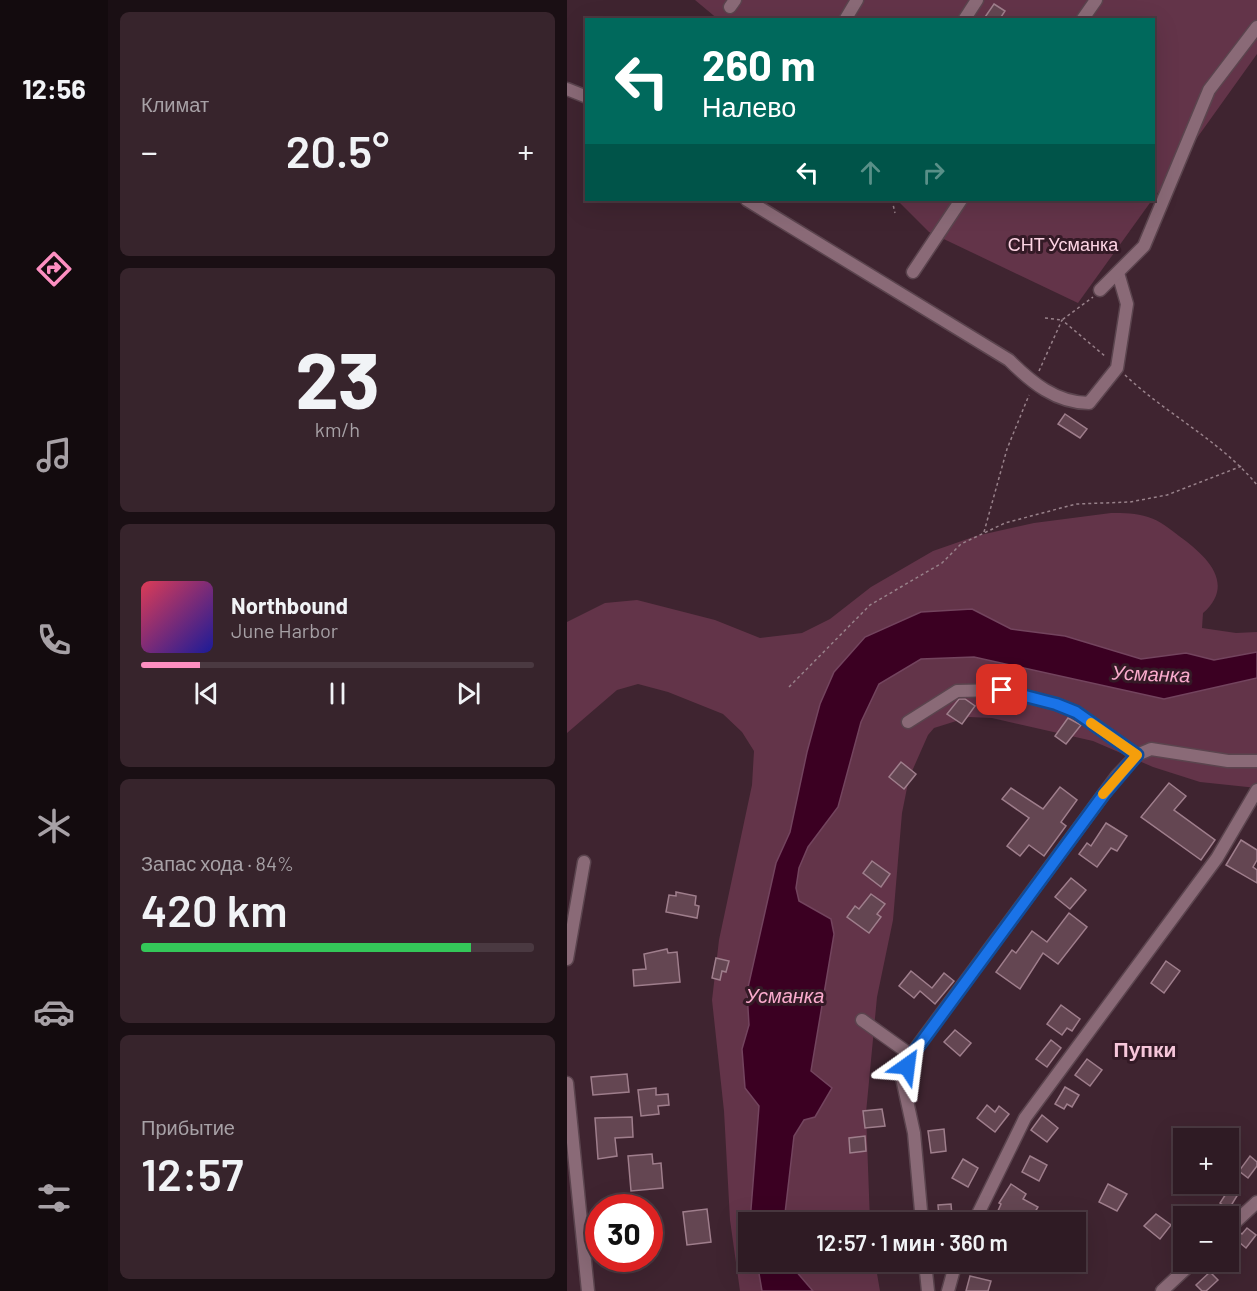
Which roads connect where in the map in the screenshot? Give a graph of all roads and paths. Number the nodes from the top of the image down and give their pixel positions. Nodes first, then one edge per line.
1 (857, 0) edge
2 (977, 0) edge
3 (1096, 0) edge
4 (846, 18) edge
5 (965, 18) edge
6 (1083, 18) edge
7 (1257, 27) edge
8 (567, 89) edge
9 (585, 96) edge
10 (749, 201) edge
11 (892, 201) edge
12 (960, 201) edge
13 (895, 213) dead end
14 (913, 272) dead end
15 (1118, 273) junction
16 (1100, 290) joint
17 (1045, 318) dead end
18 (1062, 320) junction
19 (1117, 368) junction
20 (1033, 385) junction
21 (1242, 466) junction
22 (1257, 485) edge
23 (984, 533) junction
24 (789, 687) dead end
25 (908, 722) dead end
26 (1137, 755) junction
27 (1257, 761) edge
28 (1257, 790) edge
29 (584, 862) dead end
30 (567, 959) edge
31 (862, 1020) dead end
32 (912, 1055) junction
33 (567, 1083) edge
34 (1257, 1202) edge
35 (921, 1212) edge
36 (979, 1212) edge
37 (1239, 1219) edge
38 (926, 1272) edge
39 (953, 1272) edge
40 (1182, 1272) edge
41 (588, 1291) edge
42 (928, 1291) edge
43 (948, 1291) edge
44 (1162, 1291) edge

1 - 4 street
2 - 5 street
3 - 6 street
7 - 15 street
8 - 9 street
10 - 20 street
11 - 13 path
12 - 14 street
15 - 16 street
15 - 19 street
16 - 18 path
17 - 18 path
18 - 19 path
18 - 20 path
19 - 20 street
19 - 21 path
20 - 23 path
21 - 22 path
21 - 23 path
23 - 24 path
25 - 26 street
26 - 27 street
26 - 32 street
28 - 36 street
29 - 30 street
31 - 32 street
32 - 35 street
33 - 41 street
34 - 37 street
38 - 42 street
39 - 43 street
40 - 44 street

